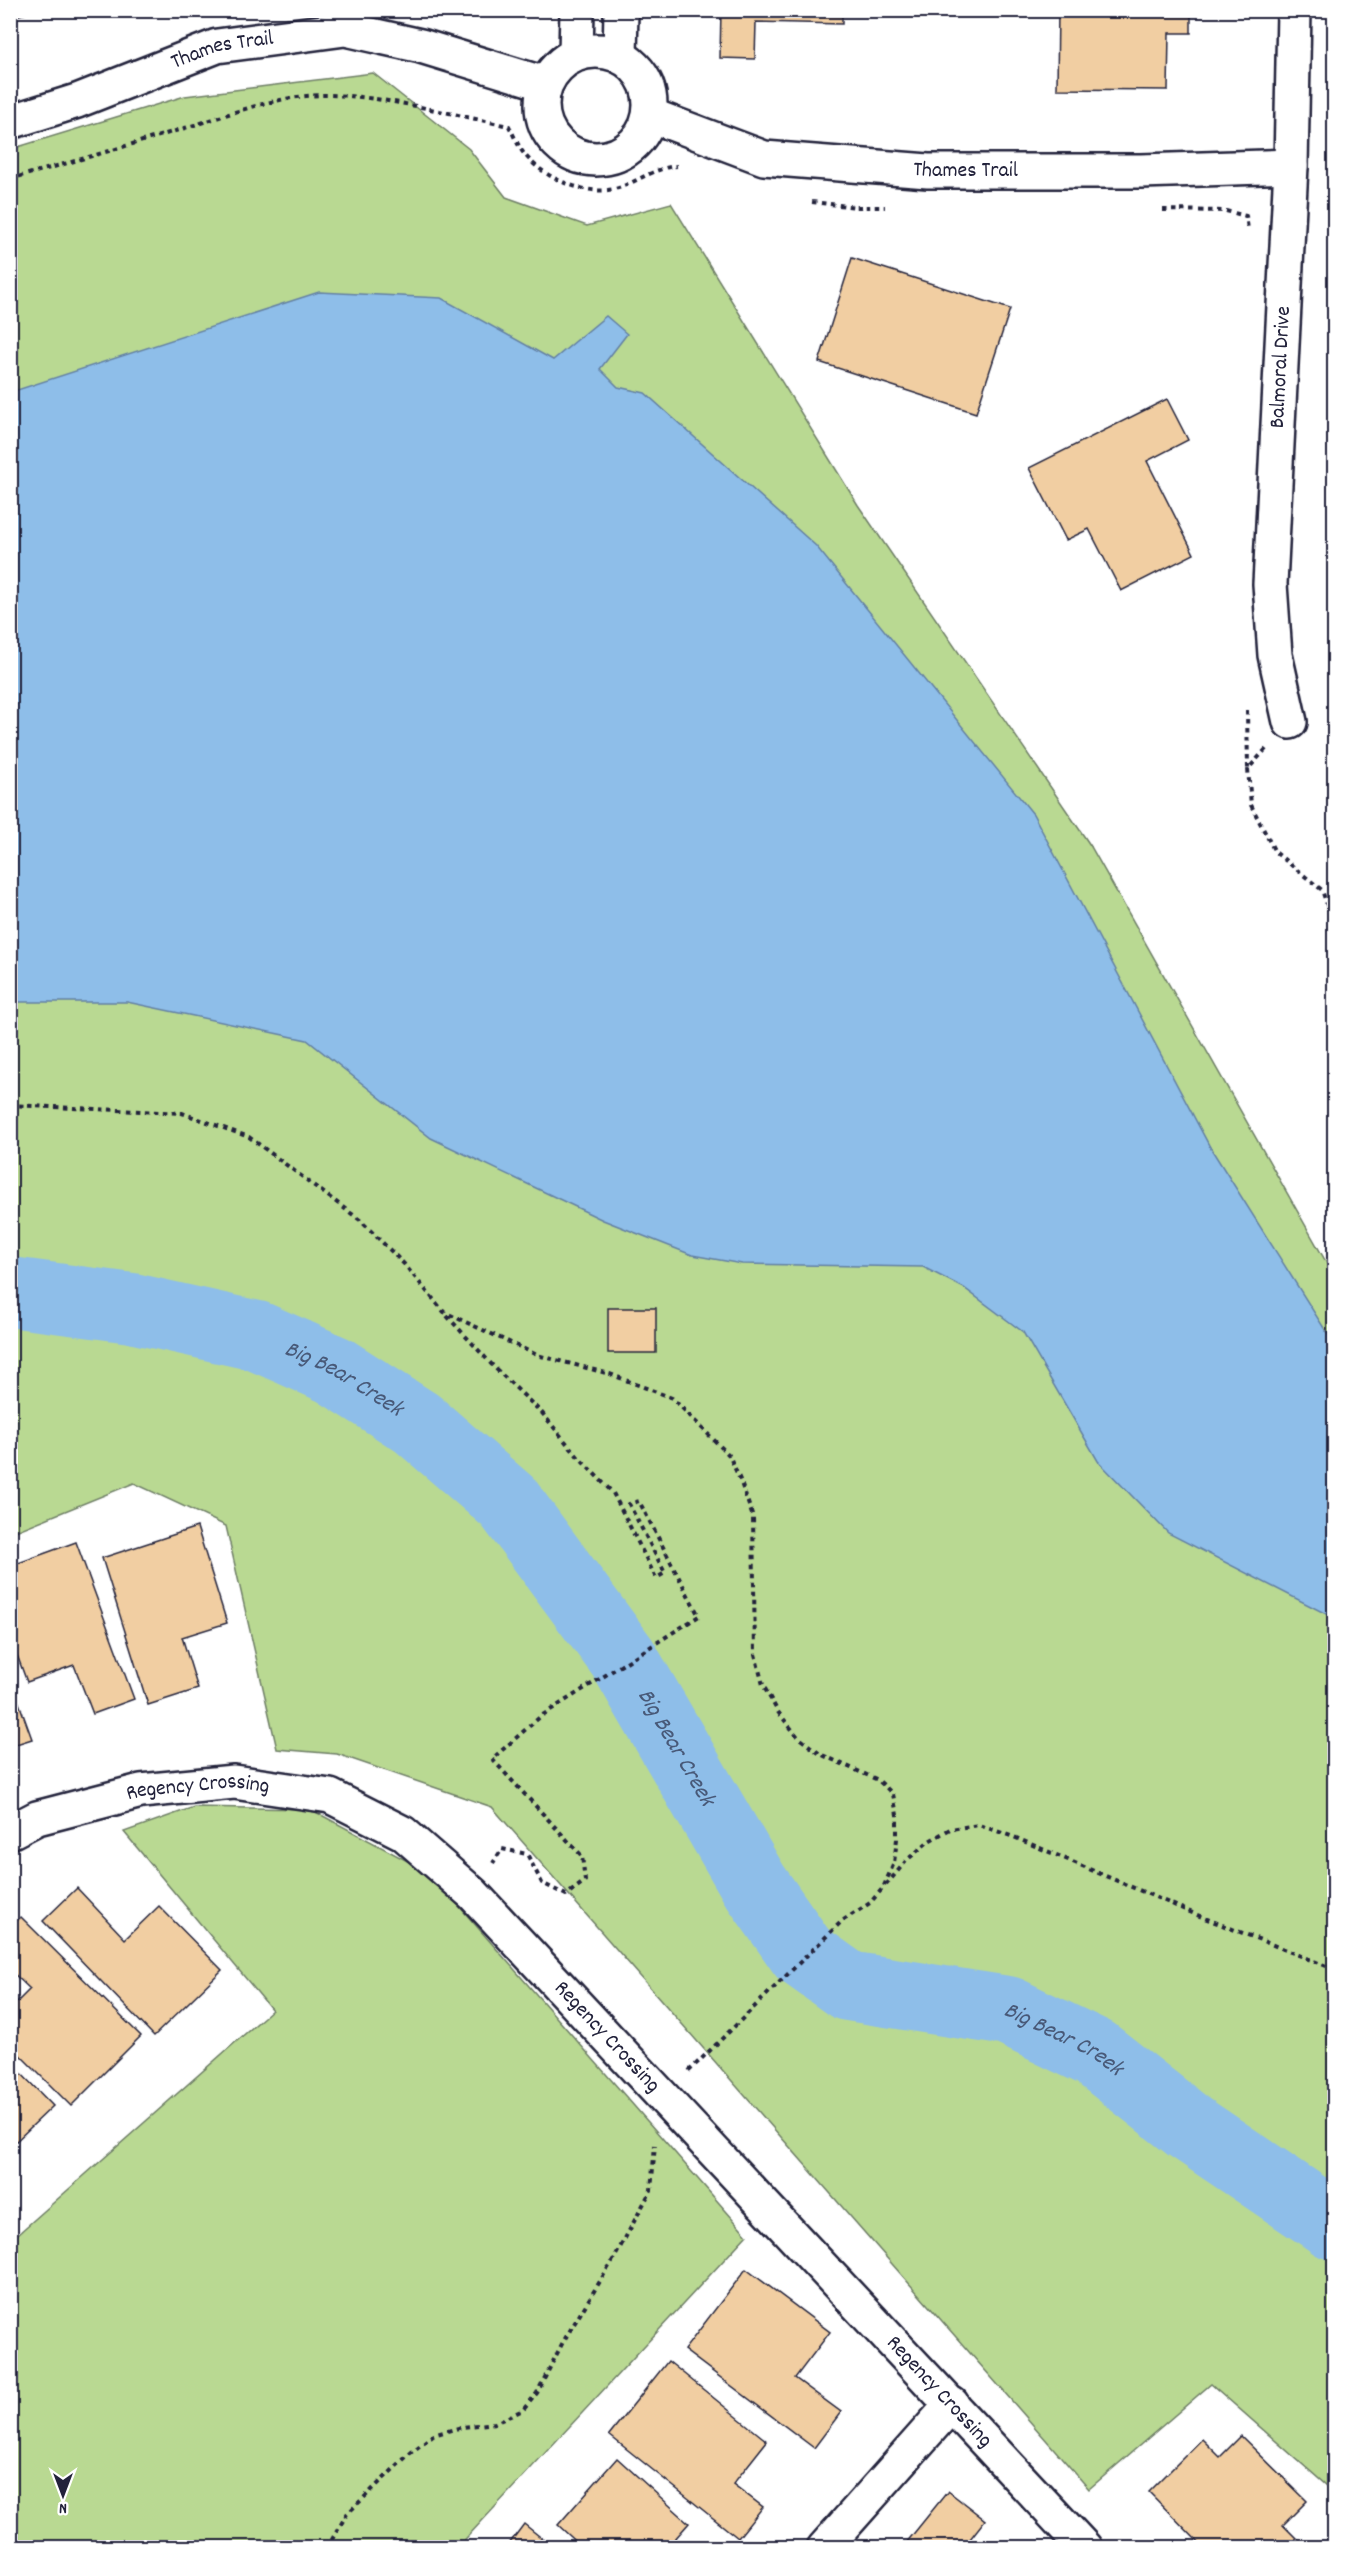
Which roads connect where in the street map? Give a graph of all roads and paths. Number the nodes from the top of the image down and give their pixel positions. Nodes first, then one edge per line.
1 (577, 10) edge
2 (621, 10) edge
3 (1294, 10) edge
4 (576, 54) junction
5 (620, 56) junction
6 (546, 84) junction
7 (650, 115) junction
8 (10, 122) edge
9 (1291, 166) junction
10 (683, 168) dead end
11 (10, 179) edge
12 (805, 201) dead end
13 (894, 207) dead end
14 (1161, 210) dead end
15 (1249, 232) dead end
16 (1247, 705) dead end
17 (1290, 722) joint
18 (1248, 769) junction
19 (1335, 926) edge
20 (10, 1105) edge
21 (444, 1312) junction
22 (10, 1832) edge
23 (883, 1888) junction
24 (473, 1894) junction
25 (1335, 1969) edge
26 (667, 2100) junction
27 (952, 2404) junction
28 (327, 2547) edge
29 (824, 2547) edge
30 (1086, 2547) edge

1 - 4 street
2 - 5 street
3 - 9 street, Balmoral Drive
4 - 5 street
4 - 6 street
5 - 7 street
6 - 7 street
6 - 8 street, Thames Trail
7 - 9 street, Thames Trail
9 - 17 street, Balmoral Drive
10 - 11 path
12 - 13 path
14 - 15 path
16 - 18 path
17 - 18 path
18 - 19 path
20 - 21 path
21 - 23 path
21 - 24 path
22 - 24 street, Regency Crossing
23 - 25 path
23 - 26 path
24 - 26 street, Regency Crossing
26 - 27 street, Regency Crossing
26 - 28 path
27 - 29 street
27 - 30 street, Regency Crossing

